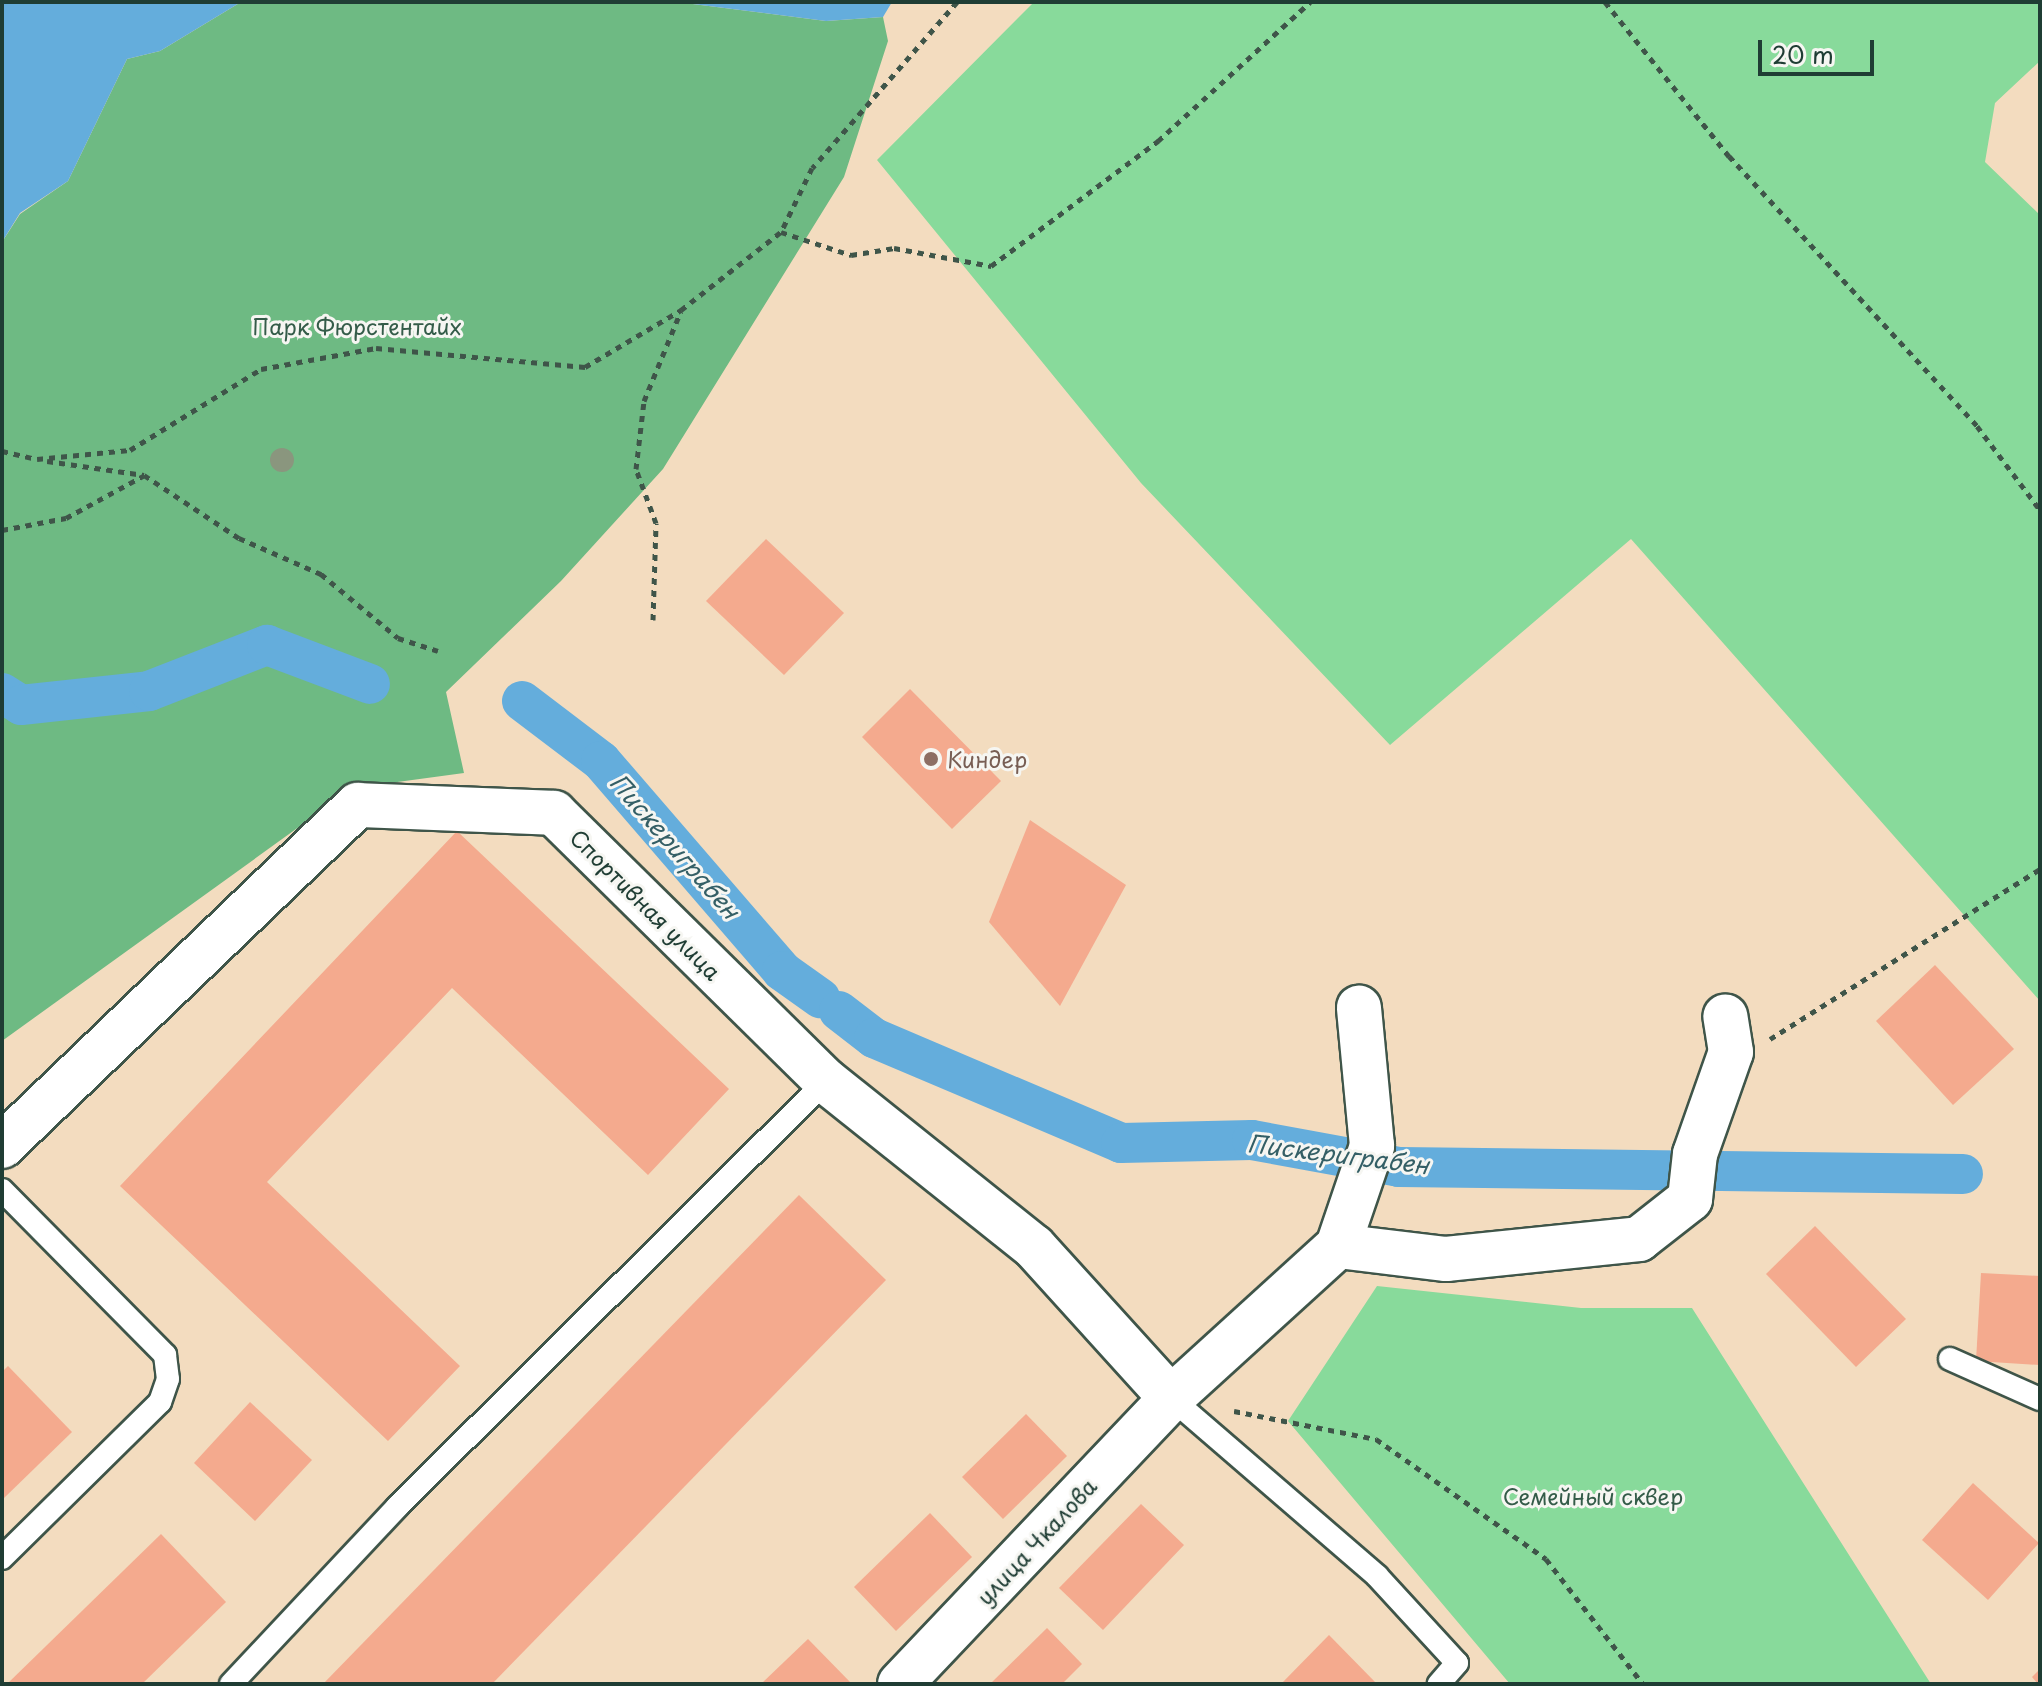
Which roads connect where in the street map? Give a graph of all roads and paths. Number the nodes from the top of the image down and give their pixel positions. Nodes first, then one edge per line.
1 (957, 2) edge
2 (1310, 2) edge
3 (1605, 2) edge
4 (781, 232) junction
5 (681, 310) junction
6 (2, 451) edge
7 (37, 459) junction
8 (144, 475) junction
9 (2040, 510) edge
10 (2, 530) edge
11 (653, 620) dead end
12 (438, 651) dead end
13 (2040, 869) edge
14 (1359, 1008) dead end
15 (1728, 1034) joint
16 (826, 1081) junction
17 (2, 1146) edge
18 (2, 1190) edge
19 (1338, 1246) junction
20 (1950, 1359) dead end
21 (1171, 1398) junction
22 (2040, 1399) edge
23 (2, 1558) edge
24 (231, 1684) edge
25 (900, 1684) edge
26 (1439, 1684) edge
27 (1643, 1684) edge

1 - 4 path
2 - 4 path
3 - 9 path
4 - 5 path
5 - 7 path
5 - 11 path
6 - 7 path
7 - 8 path
8 - 10 path
8 - 12 path
13 - 15 path
14 - 19 street
15 - 19 street
16 - 17 street, Спортивная улица
16 - 21 street, Спортивная улица
16 - 24 lane
18 - 23 lane
19 - 21 street, улица Чкалова
20 - 22 lane
21 - 25 street, улица Чкалова
21 - 26 lane
21 - 27 path

